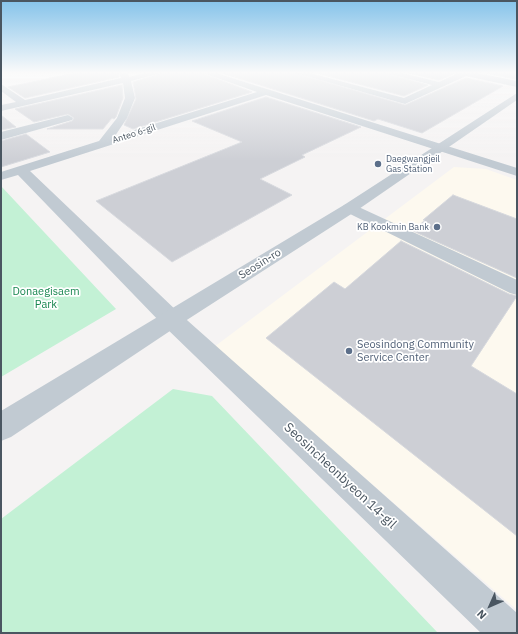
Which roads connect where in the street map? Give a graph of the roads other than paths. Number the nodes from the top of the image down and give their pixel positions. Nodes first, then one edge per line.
1 (30, 102) edge
2 (45, 102) edge
3 (129, 102) edge
4 (236, 102) edge
5 (296, 102) edge
6 (509, 102) edge
7 (24, 103) joint
8 (1, 108) edge
9 (1, 136) edge
10 (103, 144) junction
11 (439, 148) junction
12 (20, 170) junction
13 (517, 172) edge
14 (1, 176) edge
15 (350, 208) junction
16 (517, 288) edge
17 (171, 319) junction
18 (1, 427) edge
19 (510, 633) edge

1 - 7 street
2 - 9 street
3 - 10 street
4 - 10 street, Anteo 6-gil
5 - 11 street
6 - 11 street, Seosin-ro
7 - 8 street
10 - 12 street, Anteo 6-gil
11 - 13 street
11 - 15 street, Seosin-ro
12 - 14 street, Anteo 6-gil
12 - 17 street, Seosincheonbyeon 14-gil
15 - 16 street
15 - 17 street, Seosin-ro
17 - 18 street, Seosin-ro
17 - 19 street, Seosincheonbyeon 14-gil

